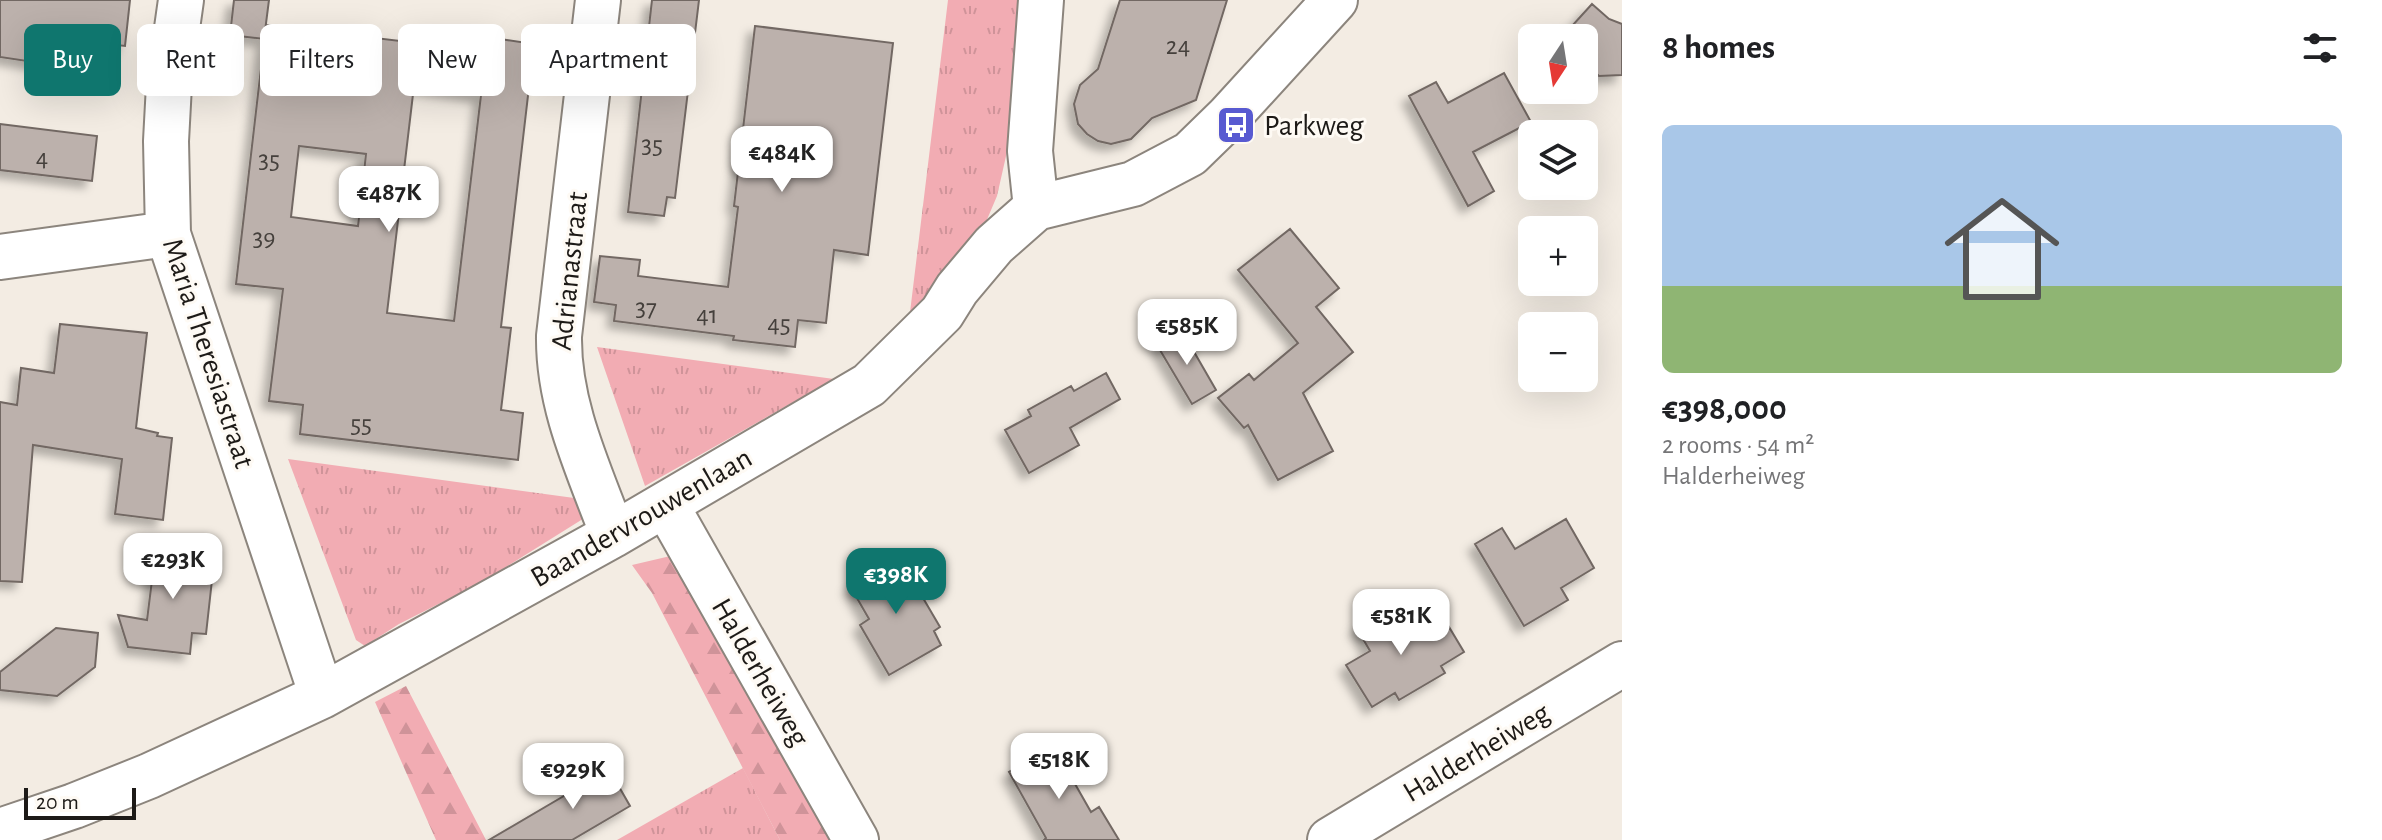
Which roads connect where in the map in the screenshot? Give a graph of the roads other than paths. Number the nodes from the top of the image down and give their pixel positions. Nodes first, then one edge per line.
1 (181, 0) edge
2 (598, 0) edge
3 (1041, 0) edge
4 (1335, 0) edge
5 (1036, 208) junction
6 (168, 234) junction
7 (0, 257) edge
8 (666, 505) junction
9 (613, 535) junction
10 (1622, 664) edge
11 (322, 696) junction
12 (0, 831) edge
13 (856, 840) edge
14 (1330, 840) edge

1 - 6 street, Maria Theresiastraat
2 - 9 street, Adrianastraat
3 - 5 street
4 - 5 street
5 - 8 street, Baandervrouwenlaan
6 - 7 street
6 - 11 street, Maria Theresiastraat
8 - 9 street, Baandervrouwenlaan
8 - 13 street, Halderheiweg
9 - 11 street, Baandervrouwenlaan
10 - 14 street, Halderheiweg
11 - 12 street, Baandervrouwenlaan

